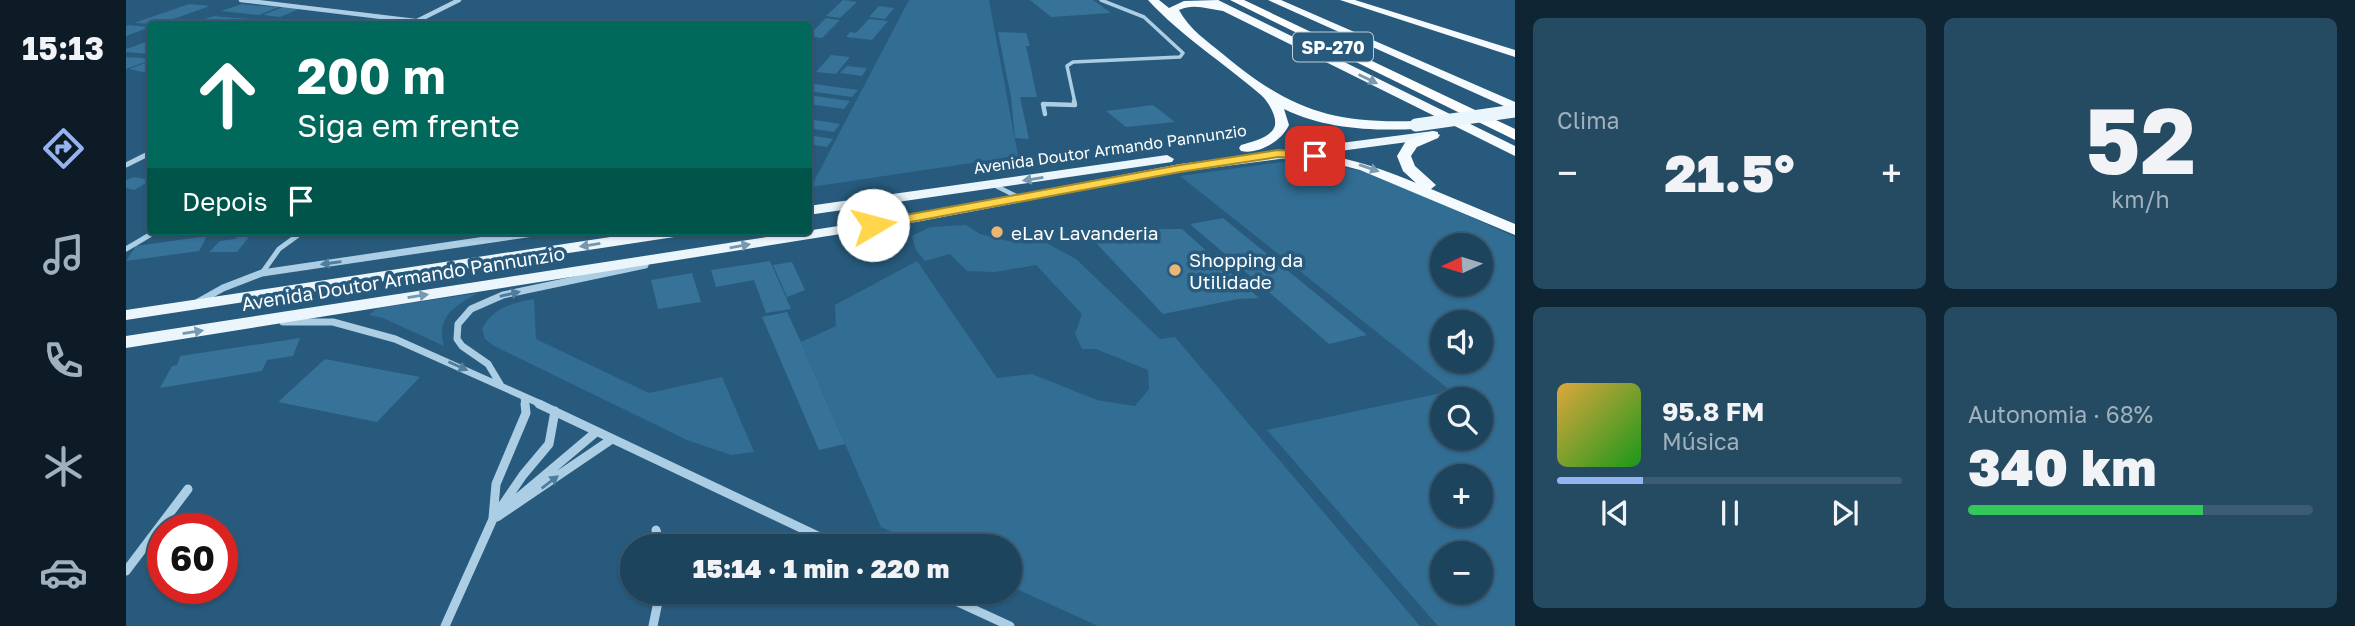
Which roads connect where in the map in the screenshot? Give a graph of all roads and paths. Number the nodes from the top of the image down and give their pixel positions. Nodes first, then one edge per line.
1 (242, 0) edge
2 (459, 0) edge
3 (1101, 0) edge
4 (1153, 0) edge
5 (1210, 0) edge
6 (1234, 0) edge
7 (1250, 0) edge
8 (1273, 0) edge
9 (1282, 0) edge
10 (1346, 0) edge
11 (407, 21) edge
12 (417, 21) edge
13 (1180, 22) junction
14 (1323, 22) junction
15 (1263, 27) junction
16 (1515, 54) edge
17 (1260, 88) junction
18 (1515, 109) edge
19 (1045, 114) dead end
20 (1515, 123) edge
21 (1416, 125) junction
22 (1433, 135) junction
23 (1515, 135) edge
24 (1246, 148) junction
25 (1515, 152) edge
26 (147, 154) edge
27 (1278, 154) junction
28 (126, 165) edge
29 (993, 186) junction
30 (1020, 198) junction
31 (887, 200) junction
32 (845, 206) junction
33 (812, 210) edge
34 (1490, 219) junction
35 (895, 222) junction
36 (851, 228) junction
37 (1515, 230) edge
38 (812, 234) edge
39 (149, 235) edge
40 (298, 235) edge
41 (517, 235) edge
42 (655, 235) edge
43 (808, 235) edge
44 (126, 249) edge
45 (710, 251) junction
46 (262, 273) junction
47 (191, 306) junction
48 (126, 315) edge
49 (251, 323) junction
50 (126, 342) edge
51 (500, 385) junction
52 (524, 397) junction
53 (555, 411) junction
54 (596, 432) junction
55 (612, 439) junction
56 (188, 489) dead end
57 (493, 519) junction
58 (656, 530) dead end
59 (657, 534) edge
60 (814, 534) edge
61 (126, 571) edge
62 (658, 604) edge
63 (962, 604) edge
64 (445, 626) edge
65 (653, 626) edge
66 (1010, 626) edge

1 - 11 street
2 - 12 street
3 - 19 lane
4 - 13 highway
5 - 15 highway, SP-270
6 - 23 highway, SP-270
7 - 20 highway, SP-270
8 - 14 highway, SP-270
9 - 14 highway
10 - 16 highway
13 - 15 highway
13 - 17 highway
14 - 18 highway, SP-270
15 -> 25 highway, SP-270
17 - 21 highway
17 - 24 highway
18 - 21 main road, Avenida Doutor Armando Pannunzio, bridge
20 - 22 main road, Avenida Doutor Armando Pannunzio
21 - 24 main road, Avenida Doutor Armando Pannunzio
22 - 27 main road, Avenida Doutor Armando Pannunzio
22 - 34 highway
24 -> 29 main road, Avenida Doutor Armando Pannunzio
26 - 28 street
27 - 30 main road, Avenida Doutor Armando Pannunzio
27 -> 34 highway
29 - 30 lane
29 - 31 main road, Avenida Doutor Armando Pannunzio
30 - 35 main road, Avenida Doutor Armando Pannunzio
31 - 32 main road, Avenida Doutor Armando Pannunzio
31 - 35 main road
32 - 33 main road, Avenida Doutor Armando Pannunzio
32 - 36 main road
34 - 37 highway
35 - 36 main road, Avenida Doutor Armando Pannunzio
38 -> 36 main road, Avenida Doutor Armando Pannunzio
39 - 44 lane
40 - 46 lane
41 -> 46 street
42 -> 47 main road, Avenida Doutor Armando Pannunzio
45 -> 43 main road, Avenida Doutor Armando Pannunzio
49 -> 45 main road, Avenida Doutor Armando Pannunzio
51 -> 45 street
46 - 47 street
47 - 48 main road, Avenida Doutor Armando Pannunzio
50 -> 49 main road, Avenida Doutor Armando Pannunzio
49 -> 51 street
51 - 52 street
52 - 53 street
52 - 57 street
53 - 54 street
53 - 57 street
54 - 55 street
54 - 57 street
57 -> 55 street
55 - 60 street
56 - 61 street
57 - 64 street
58 - 59 street
62 - 65 street
63 - 66 street

